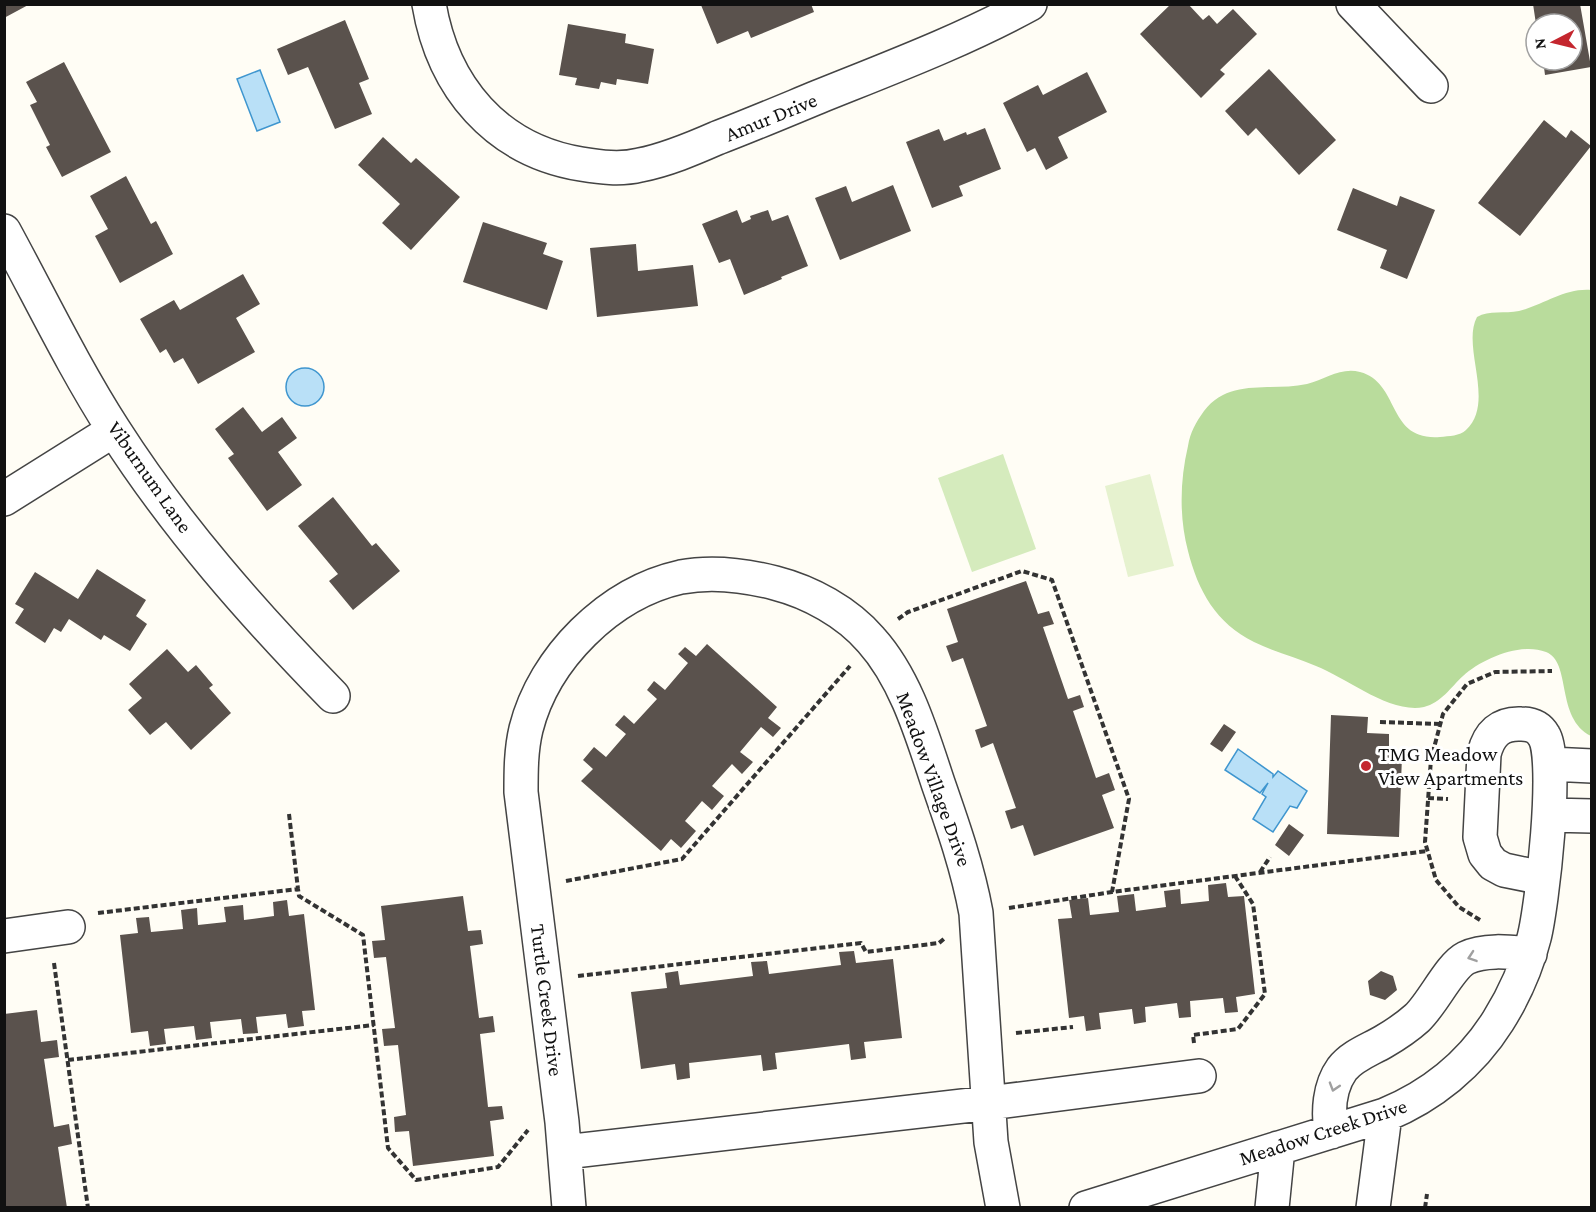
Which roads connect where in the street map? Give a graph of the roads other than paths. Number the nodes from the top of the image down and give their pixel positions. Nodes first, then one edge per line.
1 (429, 4) edge
2 (1030, 4) edge
3 (1353, 4) edge
4 (1431, 86) dead end
5 (4, 231) edge
6 (114, 430) junction
7 (4, 499) edge
8 (333, 696) dead end
9 (1550, 764) junction
10 (1592, 766) edge
11 (521, 792) joint
12 (1549, 815) junction
13 (1592, 816) edge
14 (1543, 878) junction
15 (58, 928) road end
16 (4, 936) edge
17 (1530, 954) junction
18 (1199, 1076) road end
19 (989, 1103) junction
20 (1384, 1115) junction
21 (1331, 1132) junction
22 (564, 1137) junction
23 (1278, 1148) junction
24 (569, 1208) edge
25 (1003, 1208) edge
26 (1086, 1208) edge
27 (1272, 1208) edge
28 (1373, 1208) edge

1 - 2 street, Amur Drive
3 - 4 street
5 - 6 street, Viburnum Lane
6 - 7 street
6 - 8 street, Viburnum Lane
9 - 10 street
9 - 12 street, Meadow Creek Drive
9 - 14 street, Meadow Creek Drive
11 - 19 street, Meadow Village Drive
11 - 22 street, Turtle Creek Drive
12 - 13 street
12 - 14 street, Meadow Creek Drive
14 - 17 street, Meadow Creek Drive
15 - 16 street
17 - 20 street, Meadow Creek Drive
17 -> 21 street
18 - 19 street
19 - 22 street
19 - 25 street, Meadow Village Drive
20 - 21 street, Meadow Creek Drive
20 - 28 street
21 - 23 street, Meadow Creek Drive
22 - 24 street, Turtle Creek Drive
23 - 26 street, Meadow Creek Drive
23 - 27 street

